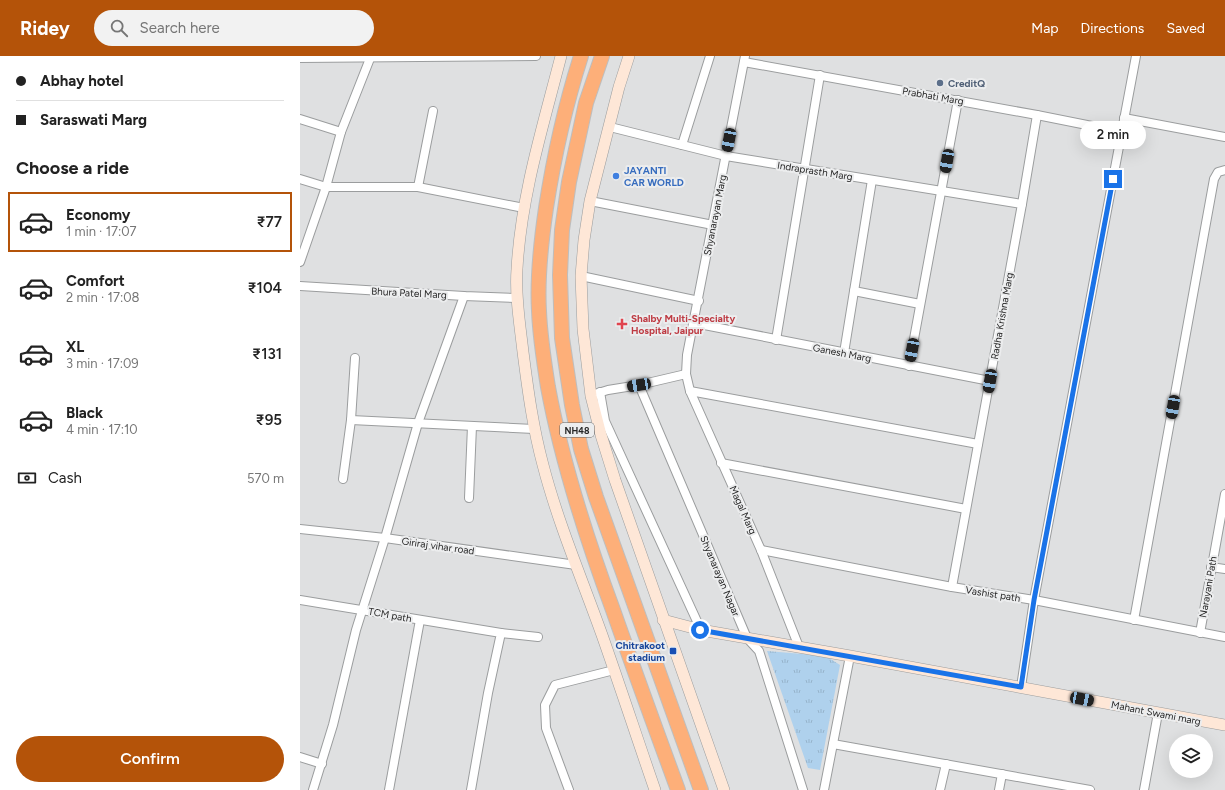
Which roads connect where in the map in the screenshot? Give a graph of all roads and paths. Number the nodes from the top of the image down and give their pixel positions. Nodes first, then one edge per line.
1 (482, 56) edge
2 (536, 56) edge
3 (561, 56) edge
4 (581, 56) edge
5 (602, 56) edge
6 (629, 56) edge
7 (710, 56) edge
8 (1136, 56) edge
9 (371, 57) edge
10 (300, 58) edge
11 (745, 59) edge
12 (820, 75) junction
13 (958, 100) junction
14 (433, 112) dead end
15 (1037, 114) junction
16 (1124, 118) junction
17 (300, 119) edge
18 (610, 127) junction
19 (341, 132) junction
20 (1122, 132) junction
21 (1225, 137) edge
22 (682, 145) junction
23 (726, 156) junction
24 (805, 169) junction
25 (1225, 170) edge
26 (300, 179) edge
27 (872, 180) junction
28 (326, 187) junction
29 (418, 187) junction
30 (942, 191) junction
31 (590, 201) junction
32 (1022, 204) junction
33 (524, 208) junction
34 (713, 225) junction
35 (300, 262) edge
36 (581, 276) junction
37 (300, 286) edge
38 (854, 291) junction
39 (464, 296) junction
40 (518, 298) junction
41 (699, 301) junction
42 (920, 304) junction
43 (694, 323) junction
44 (776, 340) junction
45 (844, 353) junction
46 (355, 358) dead end
47 (909, 366) junction
48 (686, 374) junction
49 (990, 381) junction
50 (639, 385) junction
51 (690, 391) junction
52 (595, 394) junction
53 (350, 420) junction
54 (418, 423) junction
55 (472, 426) junction
56 (534, 429) junction
57 (978, 444) junction
58 (721, 463) junction
59 (343, 479) dead end
60 (1225, 494) edge
61 (469, 498) dead end
62 (966, 509) junction
63 (300, 529) edge
64 (385, 538) junction
65 (761, 550) junction
66 (576, 565) junction
67 (1211, 567) junction
68 (1225, 569) edge
69 (952, 587) junction
70 (300, 600) edge
71 (1034, 600) junction
72 (362, 610) junction
73 (420, 620) junction
74 (663, 620) junction
75 (1134, 620) junction
76 (700, 630) junction
77 (501, 633) junction
78 (1200, 633) junction
79 (538, 637) dead end
80 (1225, 637) edge
81 (747, 638) junction
82 (799, 647) junction
83 (850, 656) junction
84 (614, 670) junction
85 (1021, 687) junction
86 (1158, 713) junction
87 (1225, 725) edge
88 (833, 744) junction
89 (300, 757) edge
90 (322, 764) junction
91 (946, 764) junction
92 (1002, 774) junction
93 (1061, 787) edge
94 (313, 790) edge
95 (389, 790) edge
96 (471, 790) edge
97 (568, 790) edge
98 (655, 790) edge
99 (678, 790) edge
100 (701, 790) edge
101 (724, 790) edge
102 (803, 790) edge
103 (826, 790) edge
104 (940, 790) edge
105 (998, 790) edge
106 (1090, 790) edge
107 (1144, 790) edge

1 - 2 street
1 - 9 street
3 - 33 street
4 - 99 highway, NH48
5 - 100 highway, NH48
6 - 18 street
7 - 22 street
8 - 16 street
9 - 10 street
9 - 19 street
11 - 12 street, Prabhati Marg
11 - 23 street, Shyanarayan Marg
12 - 13 street, Prabhati Marg
12 - 24 street
13 - 15 street, Prabhati Marg
13 - 30 street
14 - 29 street
15 - 20 street, Prabhati Marg
15 - 32 street, Radha Krishna Marg
16 - 20 street
16 - 21 street
17 - 19 street
18 - 22 street, Indraprasth Marg
18 - 31 street
19 - 28 street
20 - 71 street
22 - 23 street, Indraprasth Marg
23 - 24 street, Indraprasth Marg
23 - 34 street, Shyanarayan Marg
24 - 27 street, Indraprasth Marg
24 - 44 street
25 - 75 street
26 - 28 street
27 - 30 street, Indraprasth Marg
27 - 38 street
28 - 29 street
28 - 35 street
29 - 33 street
30 - 32 street, Indraprasth Marg
30 - 42 street
31 - 34 street
31 - 36 street
32 - 49 street, Radha Krishna Marg
33 - 40 street
34 - 41 street, Shyanarayan Marg
36 - 41 street
36 - 52 street
37 - 39 street, Bhura Patel Marg
38 - 42 street
38 - 45 street
39 - 40 street, Bhura Patel Marg
39 - 54 street
40 - 56 street
41 - 43 street, Shyanarayan Marg
42 - 47 street
43 - 44 street, Ganesh Marg
43 - 48 street, Shyanarayan Marg
44 - 45 street, Ganesh Marg
45 - 47 street, Ganesh Marg
46 - 53 street
47 - 49 street, Ganesh Marg
48 - 50 street
48 - 51 street, Magal Marg
49 - 57 street, Radha Krishna Marg
50 - 52 street
50 - 81 street, Shyanarayan Nagar
51 - 57 street
51 - 58 street, Magal Marg
52 - 74 street
52 - 76 street
53 - 54 street
53 - 59 street
54 - 55 street
54 - 64 street
55 - 56 street
55 - 61 street
56 - 66 street
57 - 62 street, Radha Krishna Marg
58 - 62 street
58 - 65 street, Magal Marg
60 - 67 street, Narayani Path
62 - 69 street, Radha Krishna Marg
63 - 64 street, Giriraj vihar road
64 - 66 street, Giriraj vihar road
64 - 72 street
65 - 69 street, Vashist path
65 - 82 street, Magal Marg
66 - 84 street
67 - 68 street
67 - 78 street, Narayani Path
69 - 71 street, Vashist path
70 - 72 street, TCM path
71 - 75 street, Vashist path
71 - 85 street
72 - 73 street, TCM path
72 - 90 street
73 - 77 street, TCM path
73 - 95 street
74 - 76 street, Mahant Swami marg
74 - 101 street
75 - 78 street, Vashist path
76 - 81 street, Mahant Swami marg
77 - 79 street, TCM path
77 - 96 street
78 - 80 street, Vashist path
81 - 82 street, Mahant Swami marg
81 - 102 street, Shyanarayan Nagar
82 - 83 street, Mahant Swami marg
83 - 85 street, Mahant Swami marg
83 - 88 street
84 - 97 street
84 - 98 street
85 - 86 street, Mahant Swami marg
86 - 87 street, Mahant Swami marg
86 - 107 street
88 - 91 street
88 - 103 street
89 - 90 street
90 - 94 street
91 - 92 street
91 - 104 street
92 - 93 street
92 - 105 street
93 - 106 street

